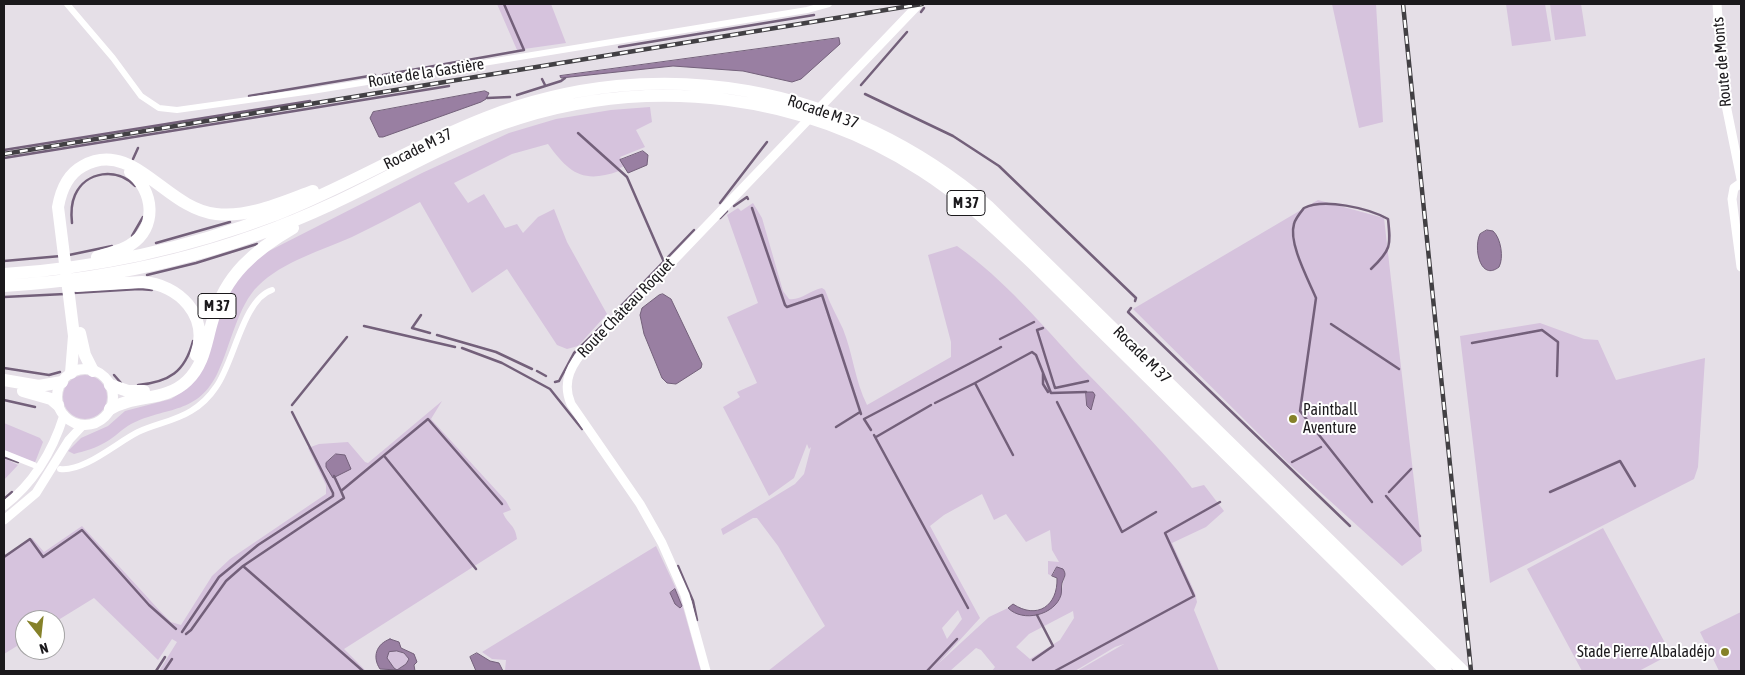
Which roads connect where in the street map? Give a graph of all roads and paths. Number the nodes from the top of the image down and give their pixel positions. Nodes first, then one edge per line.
1 (67, 4) edge
2 (830, 4) edge
3 (919, 4) edge
4 (1717, 4) edge
5 (360, 177) junction
6 (1741, 181) edge
7 (340, 200) junction
8 (65, 244) junction
9 (72, 267) junction
10 (1741, 267) edge
11 (4, 274) edge
12 (28, 284) junction
13 (4, 286) edge
14 (272, 290) dead end
15 (73, 306) junction
16 (93, 371) junction
17 (66, 378) junction
18 (4, 380) edge
19 (110, 386) junction
20 (4, 388) edge
21 (110, 409) junction
22 (61, 410) junction
23 (83, 425) junction
24 (4, 454) edge
25 (34, 465) dead end
26 (60, 469) dead end
27 (4, 506) edge
28 (4, 520) edge
29 (1456, 670) edge
30 (706, 671) edge

1 - 2 street, Route de la Gastière
3 - 30 street, Route Château Roquet
4 - 6 street, Route de Monts
5 - 8 highway, M 37
5 - 9 highway, Rocade M 37 / M 37
5 - 29 highway, Rocade M 37 / M 37
6 - 10 street, Route de Monts
7 - 12 highway, Rocade M 37 / M 37
7 - 21 highway, M 37
7 - 29 highway, Rocade M 37 / M 37
8 - 9 highway, M 37
8 - 15 highway, M 37
9 - 11 highway, Rocade M 37 / M 37
12 - 13 highway, Rocade M 37 / M 37
12 - 19 highway, M 37
14 - 26 street
15 - 16 highway, M 37
15 - 17 highway, M 37
16 - 17 main road
16 - 19 main road
17 - 18 highway
17 - 22 main road
19 - 21 main road
20 - 22 highway
21 - 23 main road
22 - 23 main road
22 - 27 street
23 - 28 street
24 - 25 street

